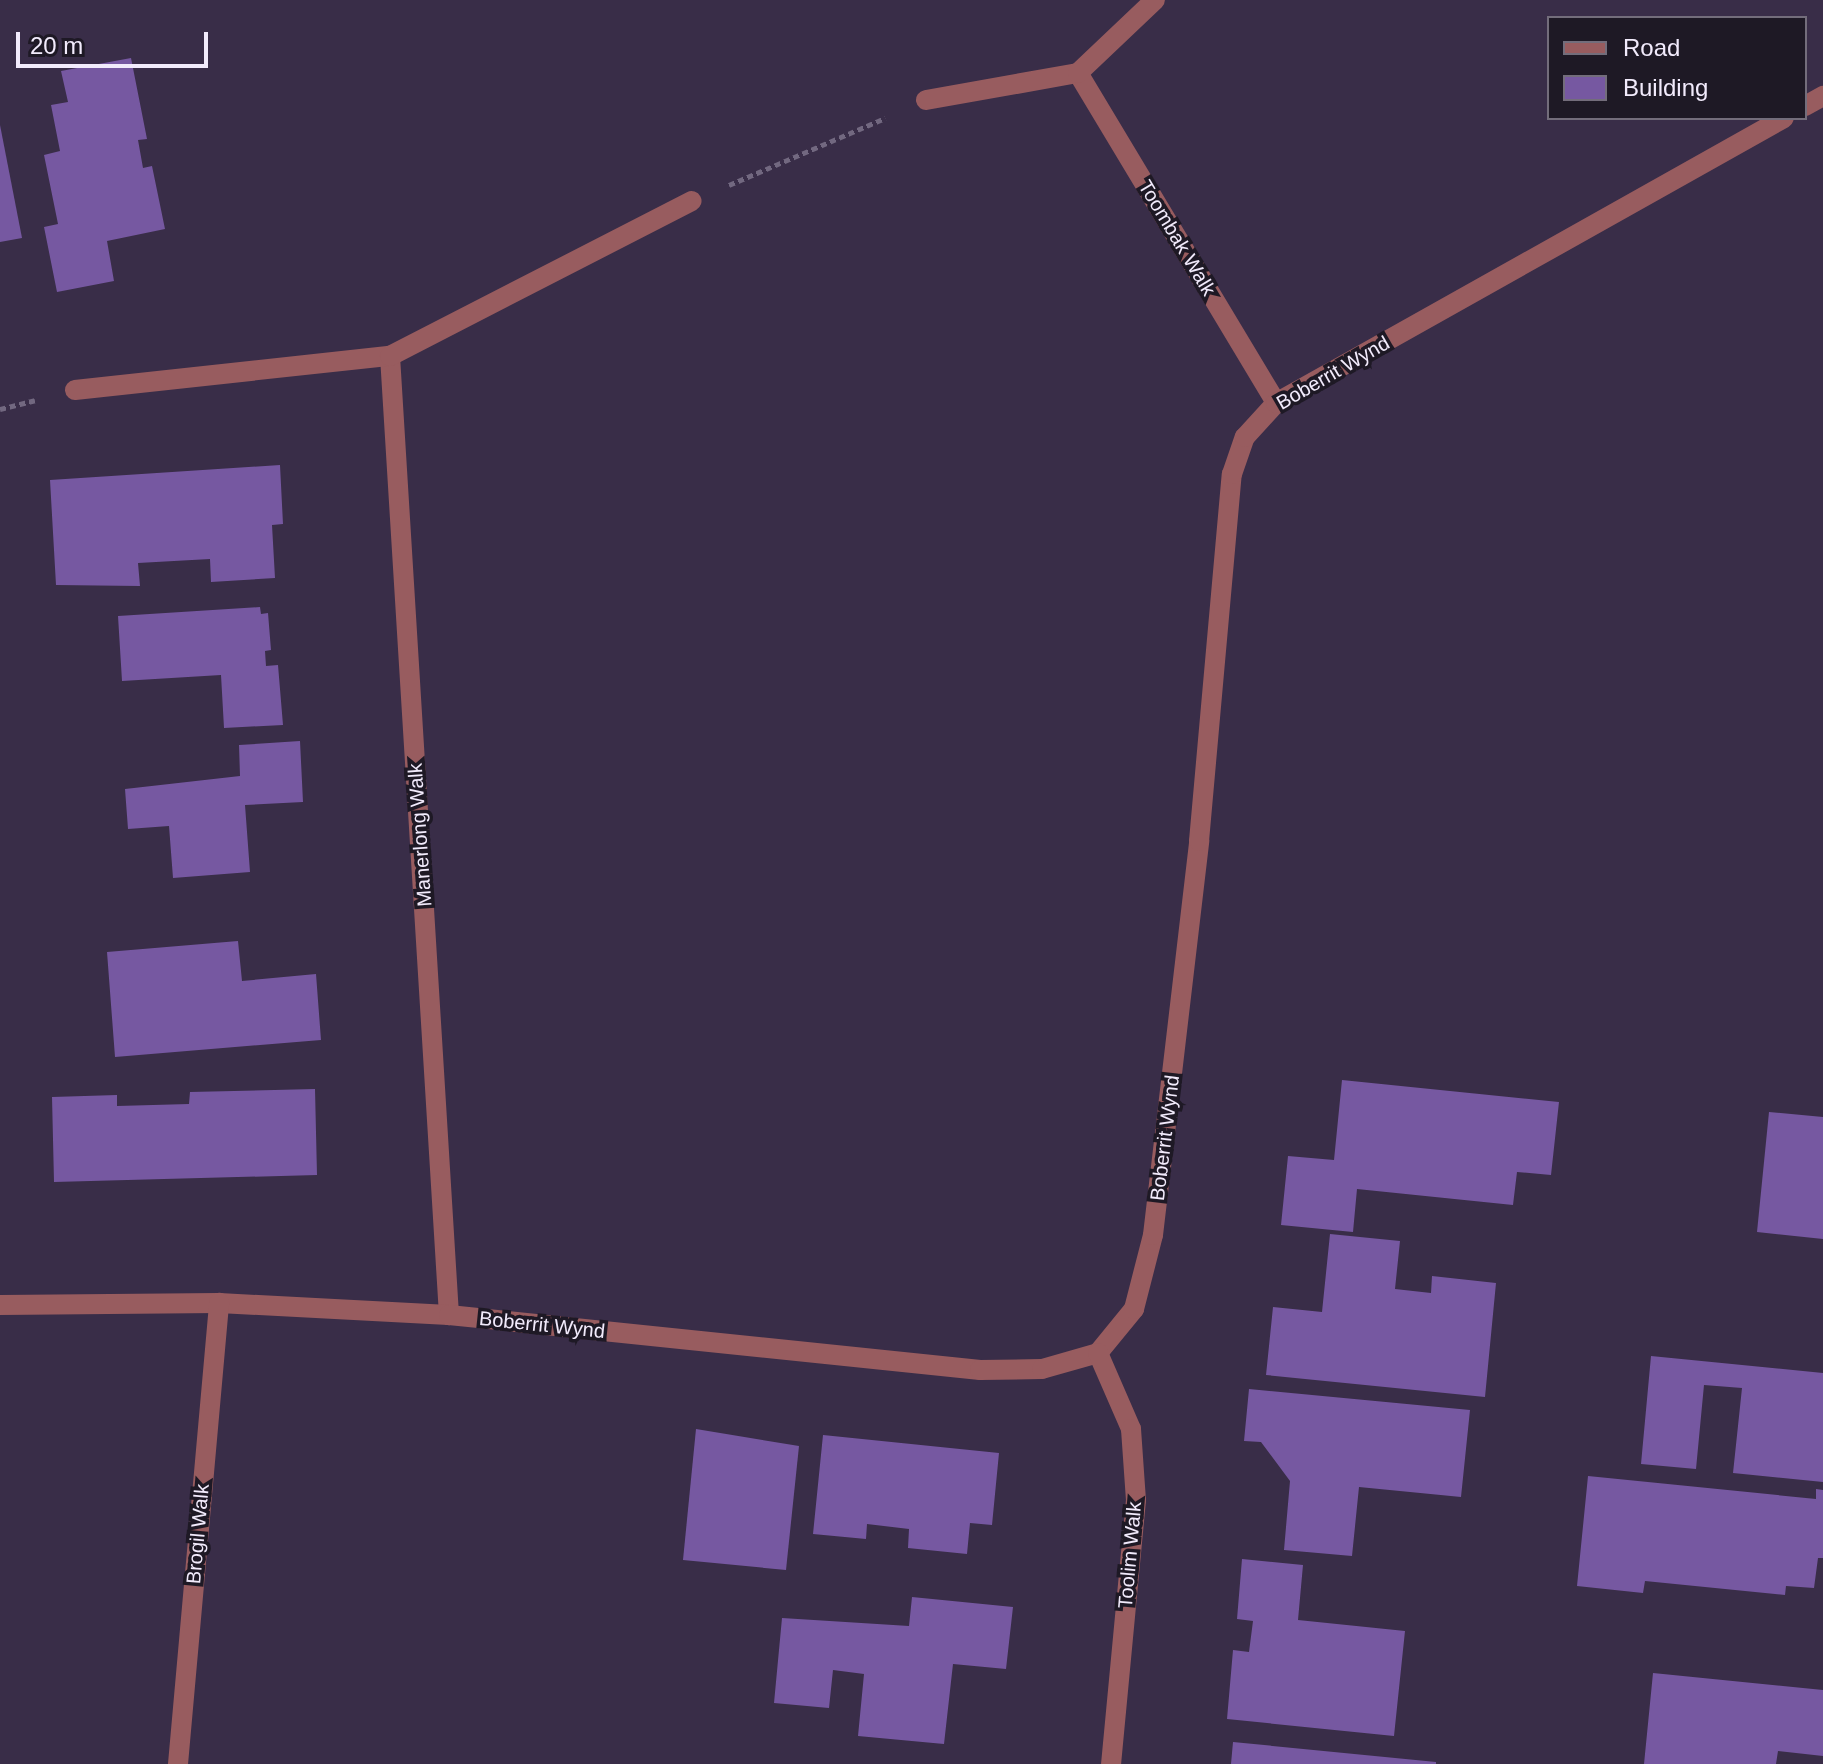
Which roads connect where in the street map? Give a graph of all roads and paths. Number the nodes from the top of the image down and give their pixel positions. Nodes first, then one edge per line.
1 (1155, 0) edge
2 (1078, 73) junction
3 (926, 100) joint
4 (1780, 120) edge
5 (691, 201) joint
6 (390, 356) junction
7 (75, 390) dead end
8 (1276, 403) junction
9 (219, 1303) junction
10 (0, 1305) edge
11 (449, 1315) junction
12 (1098, 1353) junction
13 (178, 1764) edge
14 (1111, 1764) edge

1 - 2 street
2 - 3 street
2 - 8 street, Toombak Walk
3 - 5 path
4 - 8 street, Boberrit Wynd
5 - 6 street
6 - 7 street
6 - 11 street, Manerlong Walk
8 - 12 street, Boberrit Wynd
9 - 10 street, Boberrit Wynd
9 - 11 street, Boberrit Wynd
9 - 13 street, Brogil Walk
11 - 12 street, Boberrit Wynd
12 - 14 street, Toolim Walk

